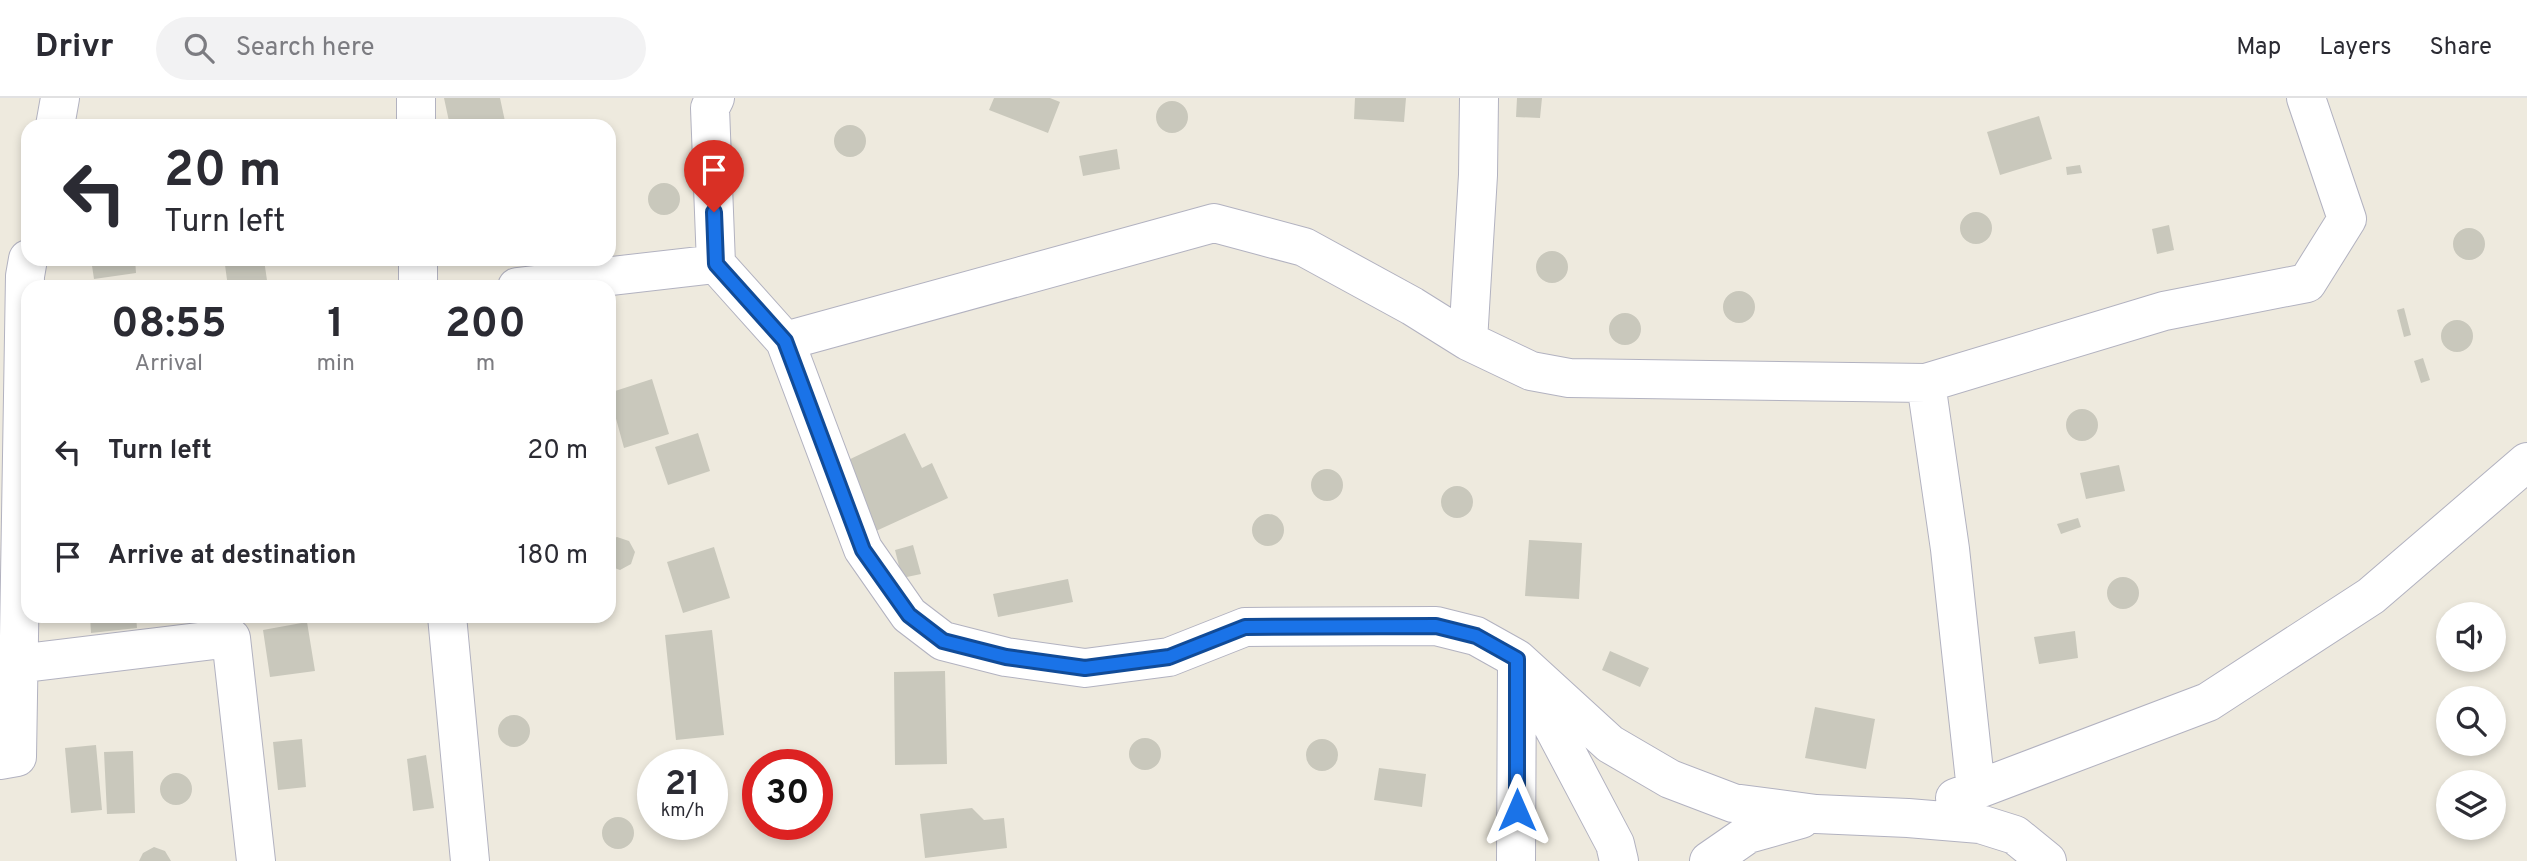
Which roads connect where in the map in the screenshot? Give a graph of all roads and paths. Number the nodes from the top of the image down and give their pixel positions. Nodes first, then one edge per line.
1 (60, 98) edge
2 (416, 98) edge
3 (715, 98) edge
4 (1479, 98) edge
5 (2306, 98) edge
6 (56, 119) edge
7 (416, 119) edge
8 (716, 264) junction
9 (578, 280) edge
10 (785, 341) junction
11 (1468, 341) junction
12 (1926, 383) junction
13 (2527, 463) edge
14 (21, 470) edge
15 (448, 623) edge
16 (1517, 659) junction
17 (17, 664) junction
18 (0, 760) edge
19 (1976, 790) junction
20 (1816, 814) junction
21 (1908, 818) junction
22 (256, 861) edge
23 (470, 861) edge
24 (1516, 861) edge
25 (1619, 861) edge
26 (1709, 861) edge
27 (2047, 861) edge

1 - 6 street
2 - 7 street
3 - 8 street
4 - 11 street
5 - 12 street
8 - 9 street
8 - 10 street
10 - 11 street
10 - 16 street
11 - 12 street
12 - 19 street
13 - 19 street
14 - 17 street
15 - 23 street
16 - 20 street
16 - 24 street
16 - 25 street
17 - 18 street
17 - 22 street
19 - 21 street
20 - 21 street
20 - 26 street
21 - 27 street

